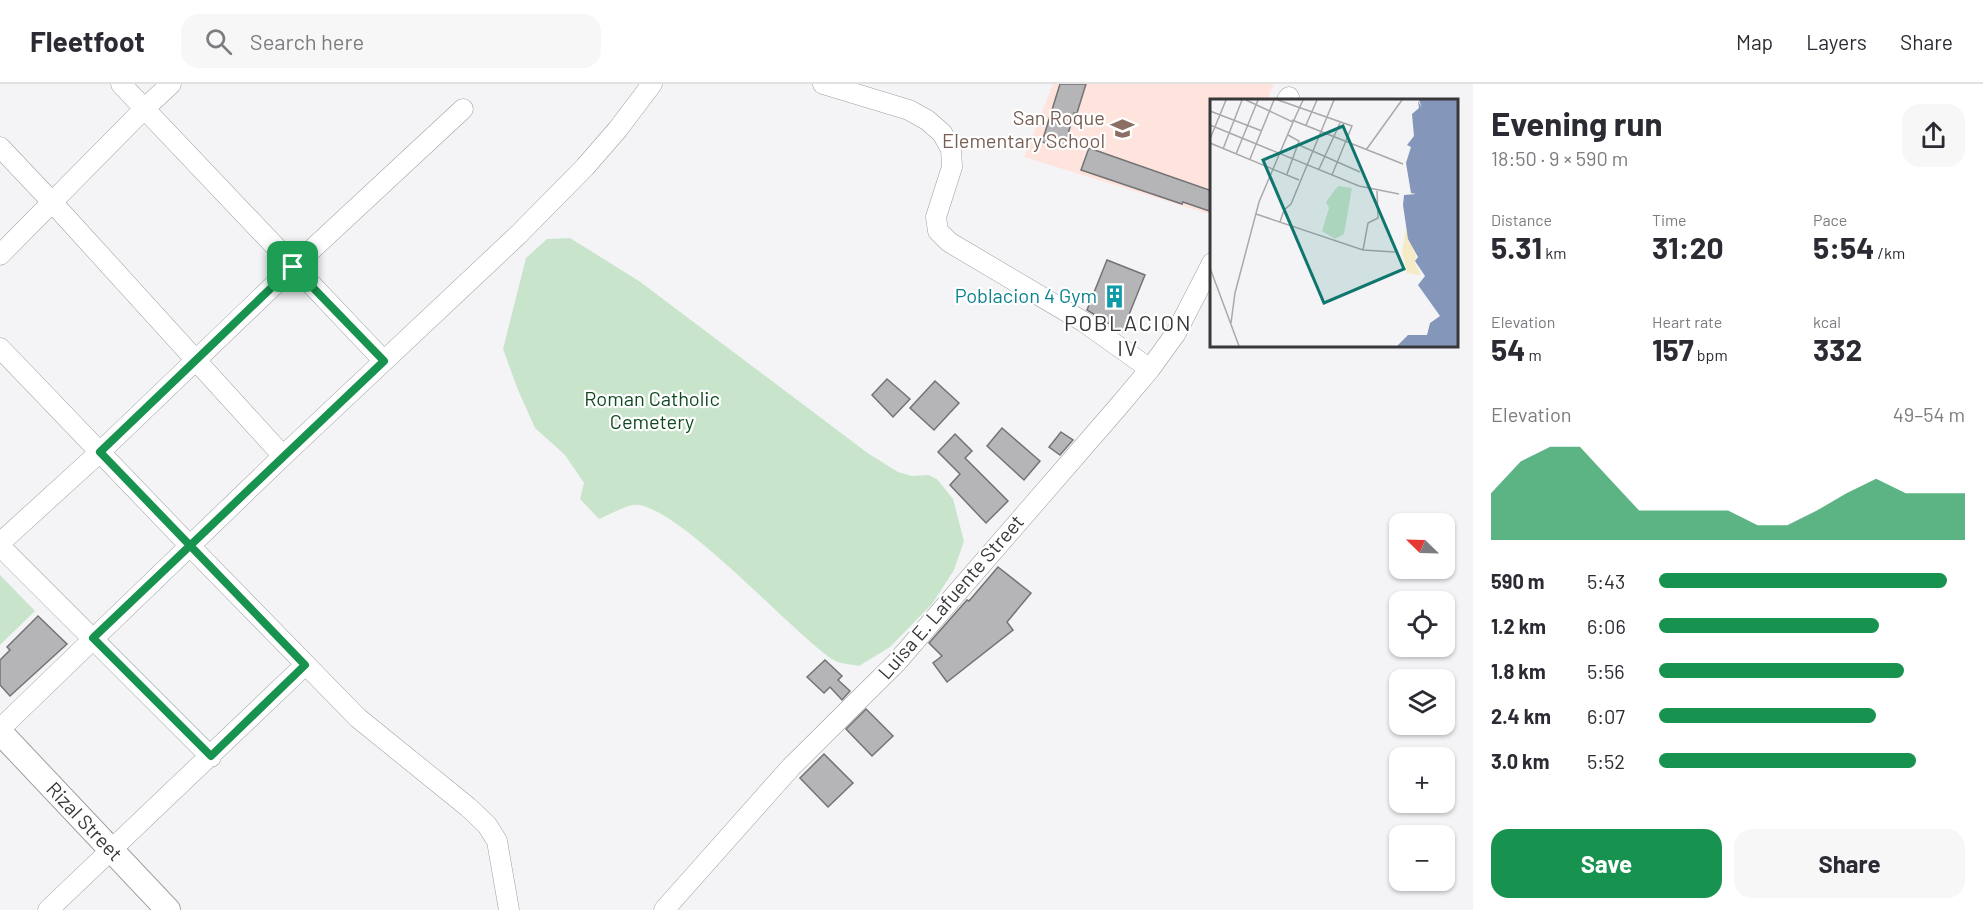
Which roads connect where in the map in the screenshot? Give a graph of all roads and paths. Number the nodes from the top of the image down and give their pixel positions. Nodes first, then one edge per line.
1 (121, 84) edge
2 (171, 84) edge
3 (652, 84) edge
4 (823, 84) edge
5 (845, 87) edge
6 (144, 109) junction
7 (463, 109) dead end
8 (0, 147) edge
9 (52, 202) junction
10 (0, 255) edge
11 (293, 267) junction
12 (1210, 267) edge
13 (0, 348) edge
14 (196, 361) junction
15 (384, 361) junction
16 (1150, 369) junction
17 (100, 452) junction
18 (283, 456) junction
19 (0, 544) edge
20 (191, 547) junction
21 (93, 638) junction
22 (305, 665) junction
23 (0, 731) edge
24 (211, 756) junction
25 (111, 851) junction
26 (48, 910) edge
27 (168, 910) edge
28 (509, 910) edge
29 (664, 910) edge

1 - 6 street
2 - 6 street
3 - 15 street
4 - 5 street
5 - 16 street
6 - 9 street
6 - 11 street
7 - 11 street
8 - 9 street
9 - 10 street
9 - 14 street
11 - 14 street
11 - 15 street
12 - 16 street, Luisa E. Lafuente Street
13 - 17 street
14 - 17 street
14 - 18 street
15 - 18 street
16 - 29 street, Luisa E. Lafuente Street
17 - 19 street
17 - 20 street
18 - 20 street
19 - 21 street
20 - 21 street
20 - 22 street
21 - 23 street
21 - 24 street
22 - 24 street
22 - 28 street
23 - 25 main road, Rizal Street
24 - 25 street
25 - 26 street
25 - 27 main road, Rizal Street

